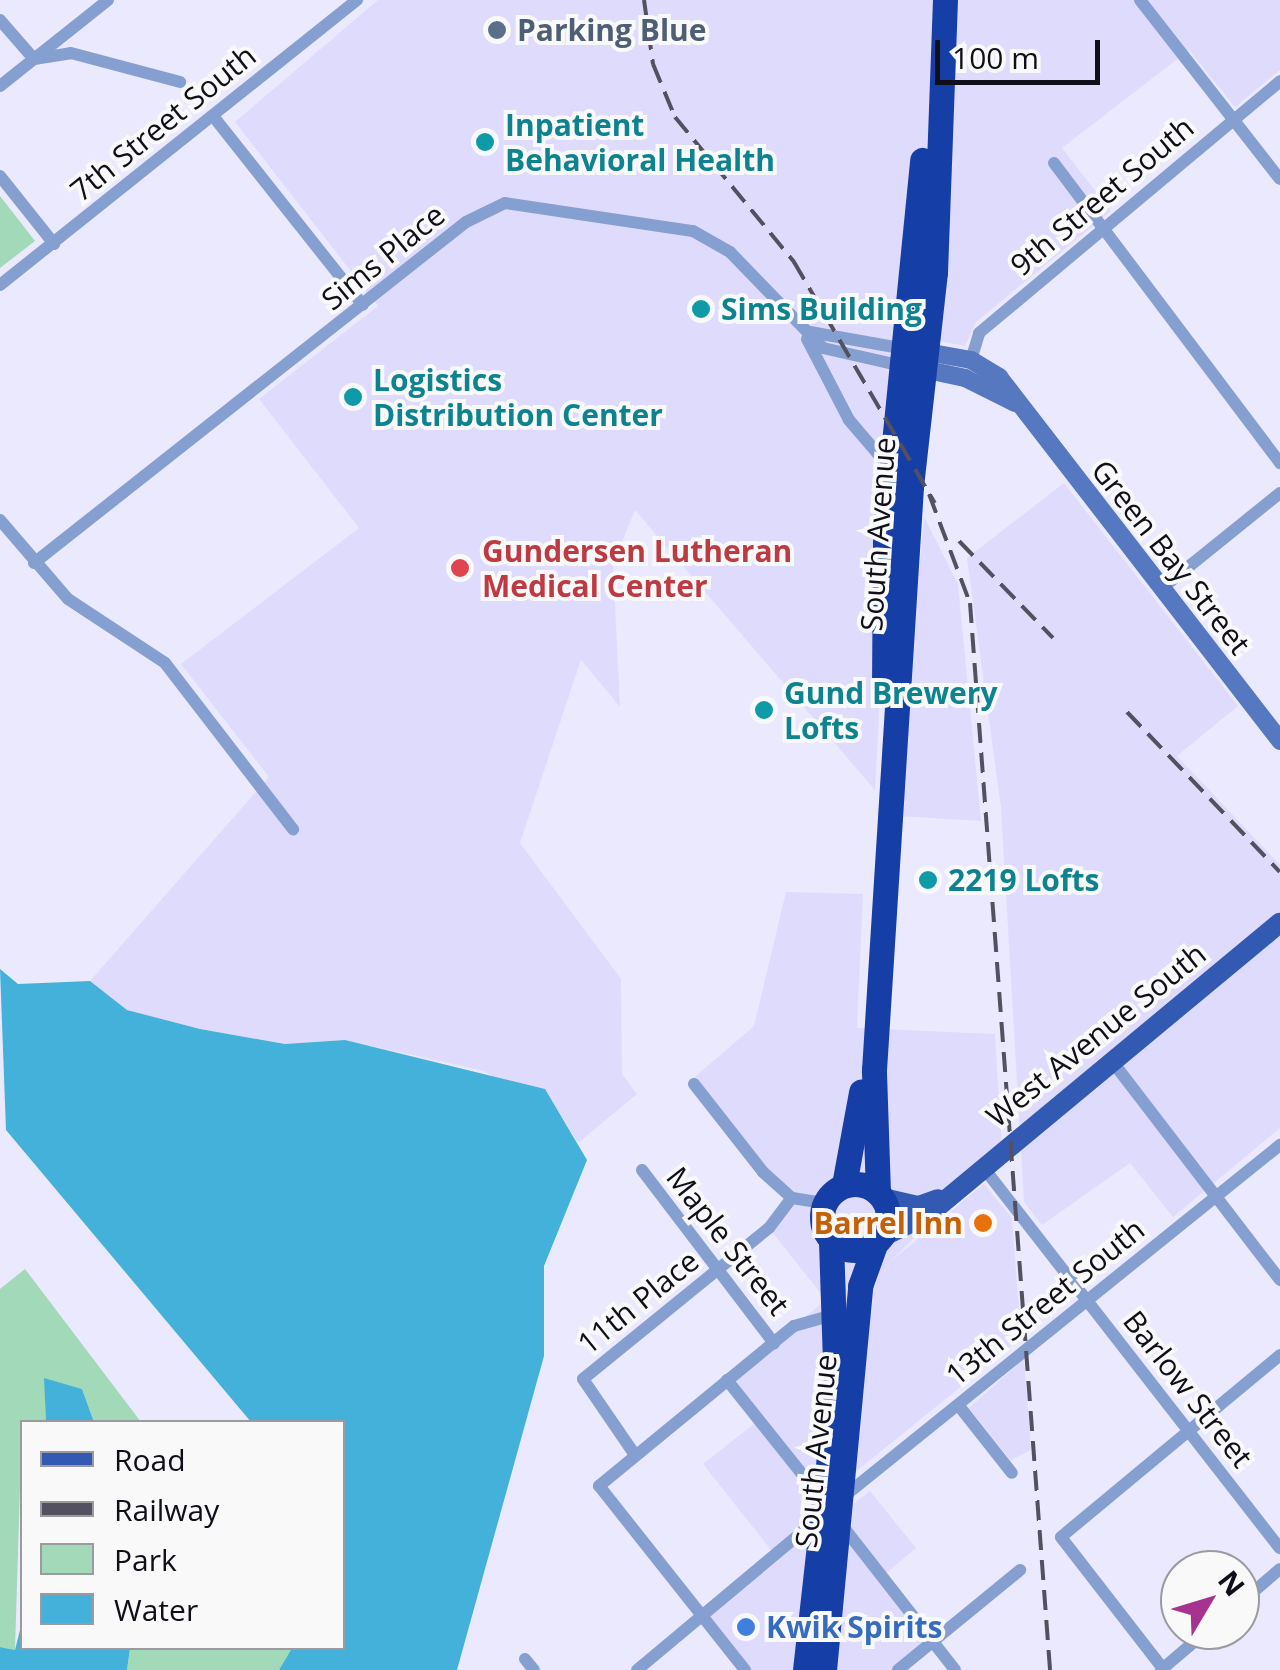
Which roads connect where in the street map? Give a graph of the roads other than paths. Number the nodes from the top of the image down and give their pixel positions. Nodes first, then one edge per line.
1 (108, 0) edge
2 (356, 0) edge
3 (930, 0) edge
4 (945, 0) edge
5 (1140, 0) edge
6 (0, 20) edge
7 (34, 59) junction
8 (1280, 81) edge
9 (180, 82) dead end
10 (0, 86) edge
11 (214, 116) junction
12 (1234, 119) junction
13 (1054, 163) dead end
14 (0, 176) edge
15 (1280, 178) edge
16 (1101, 230) junction
17 (54, 244) junction
18 (0, 285) edge
19 (364, 304) junction
20 (802, 328) junction
21 (915, 358) junction
22 (972, 360) junction
23 (1020, 406) junction
24 (1280, 463) edge
25 (890, 468) junction
26 (1280, 493) edge
27 (0, 520) edge
28 (34, 563) junction
29 (1161, 589) junction
30 (1280, 741) edge
31 (293, 829) dead end
32 (1280, 923) edge
33 (1112, 1061) junction
34 (694, 1084) dead end
35 (1280, 1145) edge
36 (983, 1167) junction
37 (642, 1170) dead end
38 (844, 1185) junction
39 (950, 1194) junction
40 (881, 1195) junction
41 (1216, 1196) junction
42 (792, 1198) junction
43 (824, 1203) junction
44 (879, 1240) junction
45 (832, 1242) junction
46 (719, 1270) junction
47 (1280, 1280) edge
48 (1086, 1299) junction
49 (838, 1313) junction
50 (774, 1343) junction
51 (1280, 1355) edge
52 (727, 1380) junction
53 (959, 1406) junction
54 (1188, 1430) junction
55 (635, 1455) junction
56 (1012, 1473) dead end
57 (833, 1510) junction
58 (1280, 1548) edge
59 (1280, 1569) edge
60 (1020, 1570) dead end
61 (1260, 1586) edge
62 (702, 1616) junction
63 (933, 1641) junction
64 (1185, 1650) edge
65 (1163, 1669) edge
66 (637, 1670) edge
67 (745, 1670) edge
68 (806, 1670) edge
69 (824, 1670) edge
70 (898, 1670) edge
71 (955, 1670) edge

1 - 7 street
2 - 11 street, 7th Street South
3 - 21 highway, South Avenue
4 - 21 highway, South Avenue
5 - 12 street
6 - 7 street
7 - 9 street
7 - 10 street
8 - 12 street, 9th Street South
11 - 17 street, 7th Street South
11 - 19 street
12 - 15 street
12 - 16 street, 9th Street South
13 - 16 street
14 - 17 street
16 - 22 street, 9th Street South
16 - 24 street
17 - 18 street, 7th Street South
19 - 20 street, Sims Place
19 - 28 street, Sims Place
20 - 21 street
20 - 25 street, Sims Place
21 - 22 street
21 - 23 street
21 - 25 highway, South Avenue
21 - 40 highway, South Avenue
22 - 23 street, Green Bay Street
23 - 29 street, Green Bay Street
25 - 38 highway, South Avenue
26 - 29 street
27 - 28 street
28 - 31 street
29 - 30 street, Green Bay Street
32 - 33 main road, West Avenue South
33 - 36 main road, West Avenue South
33 - 41 street
34 - 42 street
35 - 41 street, 13th Street South
36 - 39 main road, West Avenue South
36 - 48 street, Barlow Street
37 - 46 street, Maple Street
38 - 40 highway
38 - 43 highway
39 - 40 main road, West Avenue South
39 - 44 main road, West Avenue South
40 - 44 highway, South Avenue
41 - 47 street
41 - 48 street, 13th Street South
42 - 43 street
42 - 46 street, 11th Place
43 - 45 highway, South Avenue
44 - 45 highway
44 - 57 highway, South Avenue
45 - 49 highway, South Avenue
46 - 50 street, Maple Street
46 - 55 street, 11th Place
48 - 53 street, 13th Street South
48 - 54 street, Barlow Street
49 - 50 street
49 - 57 highway, South Avenue
50 - 52 street
51 - 54 street
52 - 55 street
52 - 57 street
53 - 56 street
53 - 57 street, 13th Street South
54 - 58 street, Barlow Street
54 - 65 street
55 - 62 street
57 - 62 street, 13th Street South
57 - 63 street
57 - 68 highway, South Avenue
57 - 69 highway, South Avenue
59 - 61 street
60 - 63 street
62 - 66 street, 13th Street South
62 - 67 street
63 - 70 street
63 - 71 street
64 - 65 street

